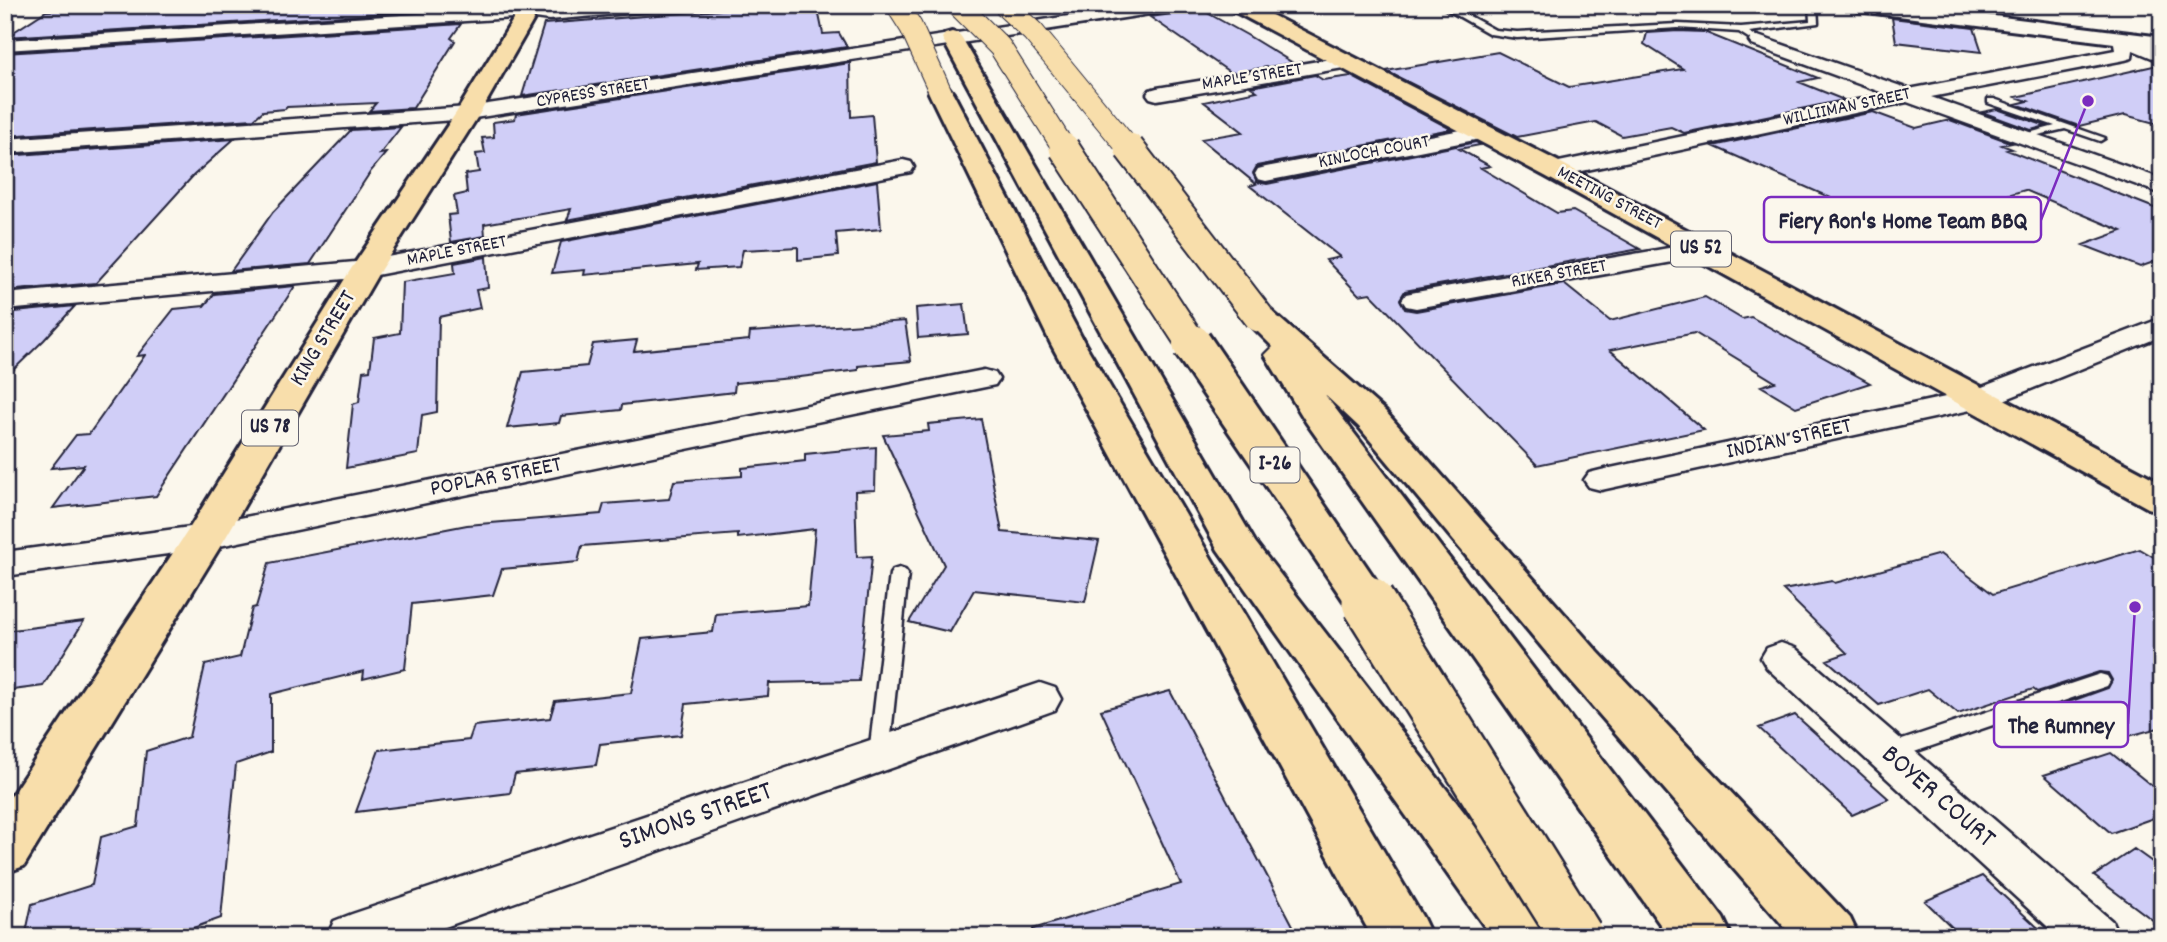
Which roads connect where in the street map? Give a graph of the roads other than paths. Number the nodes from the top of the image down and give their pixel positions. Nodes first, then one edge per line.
1 (663, 5) edge
2 (897, 5) edge
3 (1003, 5) edge
4 (1176, 5) edge
5 (1237, 5) edge
6 (1443, 5) edge
7 (1813, 5) edge
8 (1858, 5) edge
9 (530, 9) edge
10 (955, 22) edge
11 (1749, 35) junction
12 (2122, 38) junction
13 (2162, 43) edge
14 (5, 45) edge
15 (2162, 56) edge
16 (1348, 62) junction
17 (1157, 94) dead end
18 (1909, 95) junction
19 (1991, 101) dead end
20 (468, 113) junction
21 (2065, 127) junction
22 (1482, 132) junction
23 (2025, 137) junction
24 (2100, 138) dead end
25 (5, 146) edge
26 (903, 167) dead end
27 (1554, 170) junction
28 (1266, 174) dead end
29 (2162, 187) edge
30 (1703, 250) junction
31 (366, 270) junction
32 (1416, 300) dead end
33 (5, 302) edge
34 (1259, 317) junction
35 (2162, 326) edge
36 (985, 379) dead end
37 (1978, 399) junction
38 (1601, 480) dead end
39 (2162, 499) edge
40 (205, 537) junction
41 (5, 564) edge
42 (899, 574) dead end
43 (1781, 659) dead end
44 (2100, 681) dead end
45 (1040, 699) dead end
46 (879, 754) junction
47 (1886, 754) junction
48 (5, 850) edge
49 (352, 937) edge
50 (1403, 937) edge
51 (1526, 937) edge
52 (1577, 937) edge
53 (1703, 937) edge
54 (1830, 937) edge
55 (2094, 937) edge

1 - 9 street
2 - 50 main road, bridge
3 - 34 main road, bridge
4 - 10 street, CYPRESS STREET
5 - 16 main road, MEETING STREET / US 52
6 - 11 lane
7 - 11 lane
8 - 12 main road
9 - 14 street
9 - 20 main road, KING STREET / US 78
10 - 20 street, CYPRESS STREET
10 - 51 main road
10 - 52 main road, I-26, bridge
11 - 18 street
12 - 13 main road
12 - 15 street
12 - 18 street, WILLIIMAN STREET
16 - 17 street, MAPLE STREET
16 - 22 main road, MEETING STREET / US 52
18 - 23 street
18 - 27 street, WILLIIMAN STREET
19 - 21 lane
20 - 25 street, CYPRESS STREET
20 - 31 main road, KING STREET / US 78
21 - 23 lane
21 - 24 lane
22 - 27 main road, MEETING STREET / US 52
22 - 28 street, KINLOCH COURT
23 - 29 street
26 - 31 street, MAPLE STREET
27 - 30 main road, MEETING STREET / US 52
30 - 32 street, RIKER STREET
30 - 37 main road, MEETING STREET / US 52
31 - 33 street, MAPLE STREET
31 - 40 main road, KING STREET / US 78
34 - 53 main road
34 - 54 main road
35 - 37 street, INDIAN STREET
36 - 40 street, POPLAR STREET
37 - 38 street, INDIAN STREET
37 - 39 main road, MEETING STREET / US 52
40 - 41 street, POPLAR STREET
40 - 48 main road, KING STREET / US 78
42 - 46 lane
43 - 47 street, BOYER COURT
44 - 47 lane
45 - 46 street, SIMONS STREET
46 - 49 street, SIMONS STREET
47 - 55 street, BOYER COURT

